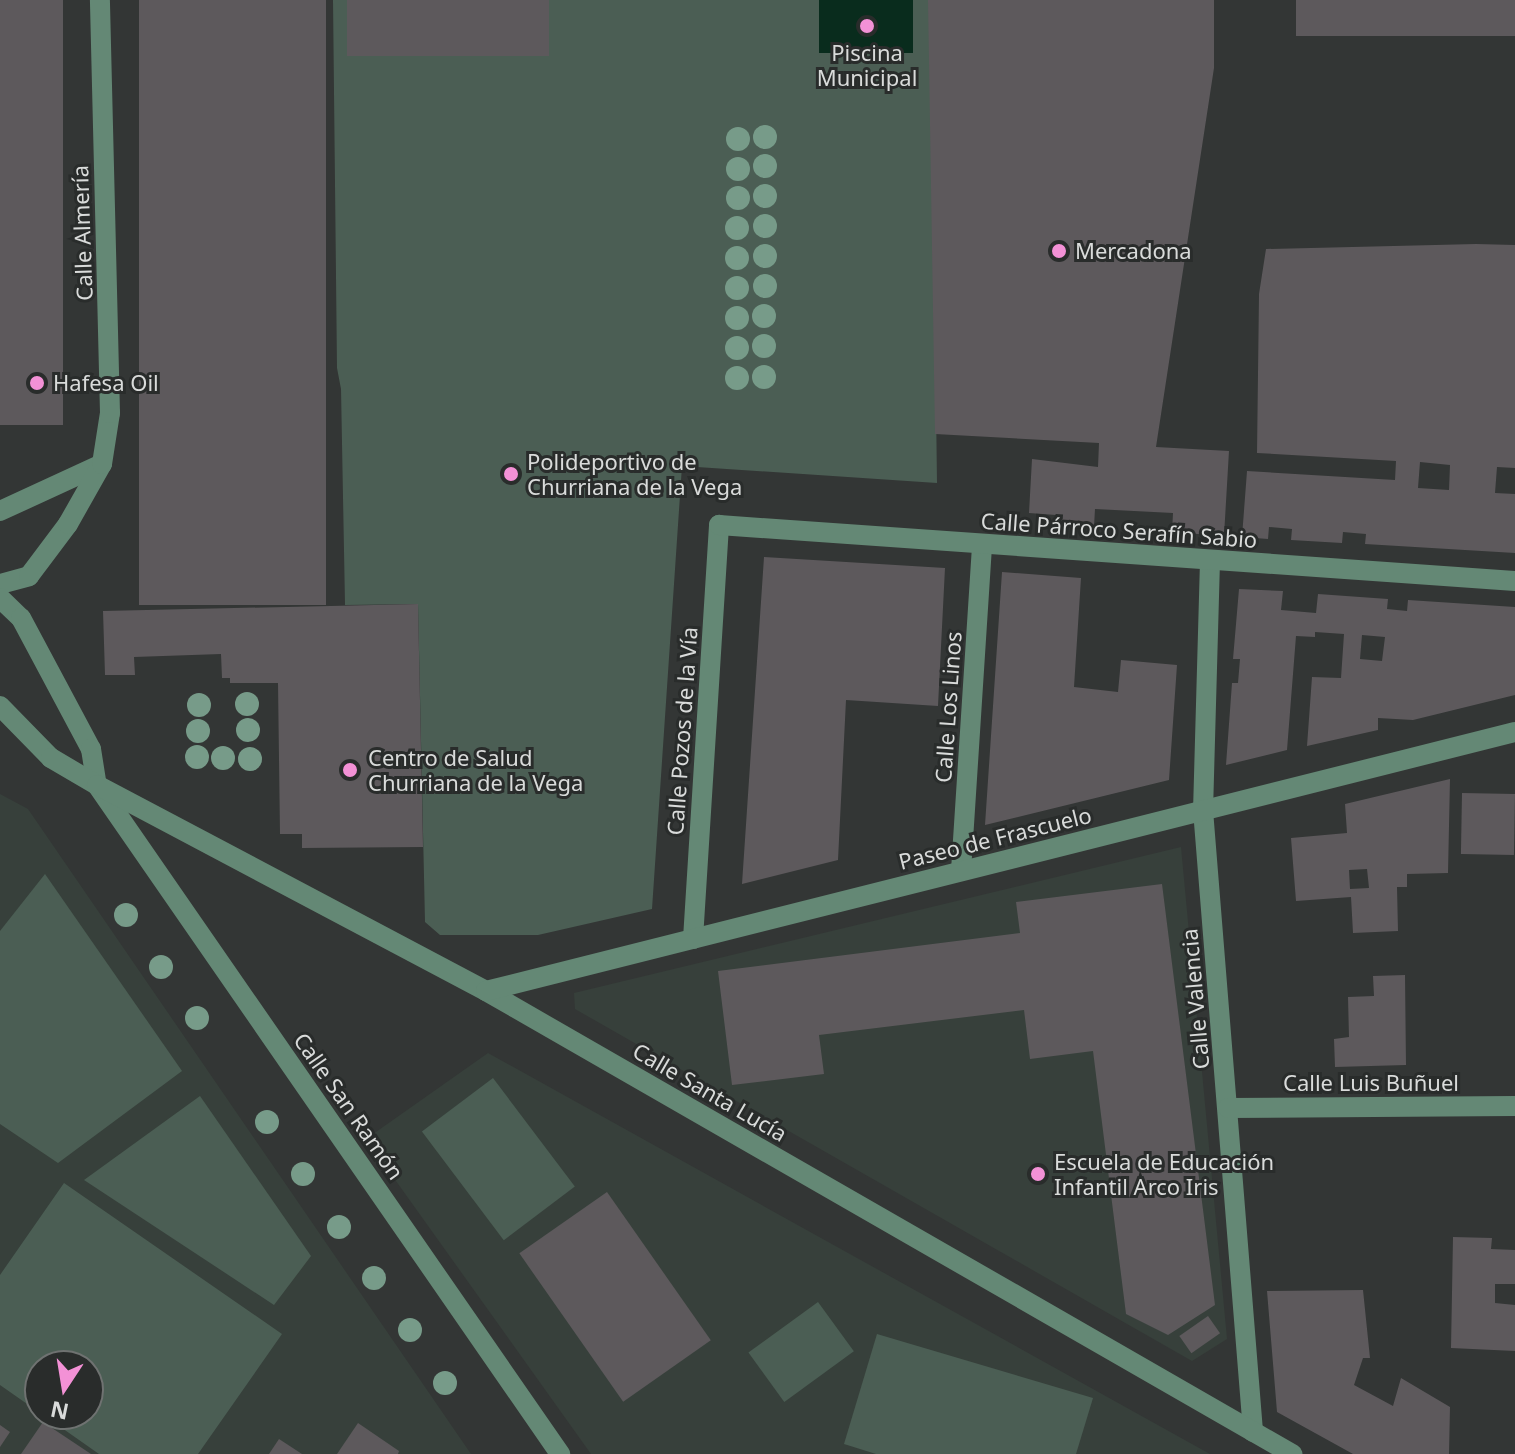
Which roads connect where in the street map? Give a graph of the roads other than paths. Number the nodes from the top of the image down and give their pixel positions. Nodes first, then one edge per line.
1 (100, 0) edge
2 (102, 464) junction
3 (0, 511) edge
4 (719, 525) joint
5 (982, 545) junction
6 (1210, 561) junction
7 (1515, 581) edge
8 (0, 584) edge
9 (0, 598) edge
10 (0, 706) edge
11 (1515, 732) edge
12 (97, 785) junction
13 (1203, 810) junction
14 (961, 871) junction
15 (693, 939) junction
16 (486, 991) junction
17 (1515, 1106) edge
18 (1228, 1108) junction
19 (1253, 1432) junction
20 (554, 1450) edge
21 (1281, 1451) edge

1 - 2 street, Calle Almería
2 - 3 street
2 - 8 street, Calle Almería
4 - 5 street, Calle Párroco Serafín Sabio
4 - 15 street, Calle Pozos de la Vía
5 - 6 street, Calle Párroco Serafín Sabio
5 - 14 street, Calle Los Linos
6 - 7 street, Calle Párroco Serafín Sabio
6 - 13 street, Calle Valencia
9 - 12 street, Calle San Ramón
10 - 12 street, Calle San Ramón
11 - 13 street, Paseo de Frascuelo
12 - 16 street, Calle Santa Lucía
12 - 20 street, Calle San Ramón
13 - 14 street, Paseo de Frascuelo
13 - 18 street, Calle Valencia
14 - 15 street, Paseo de Frascuelo
15 - 16 street, Paseo de Frascuelo
16 - 19 street, Calle Santa Lucía
17 - 18 street, Calle Luis Buñuel
18 - 19 street, Calle Valencia
19 - 21 street, Calle Santa Lucía

